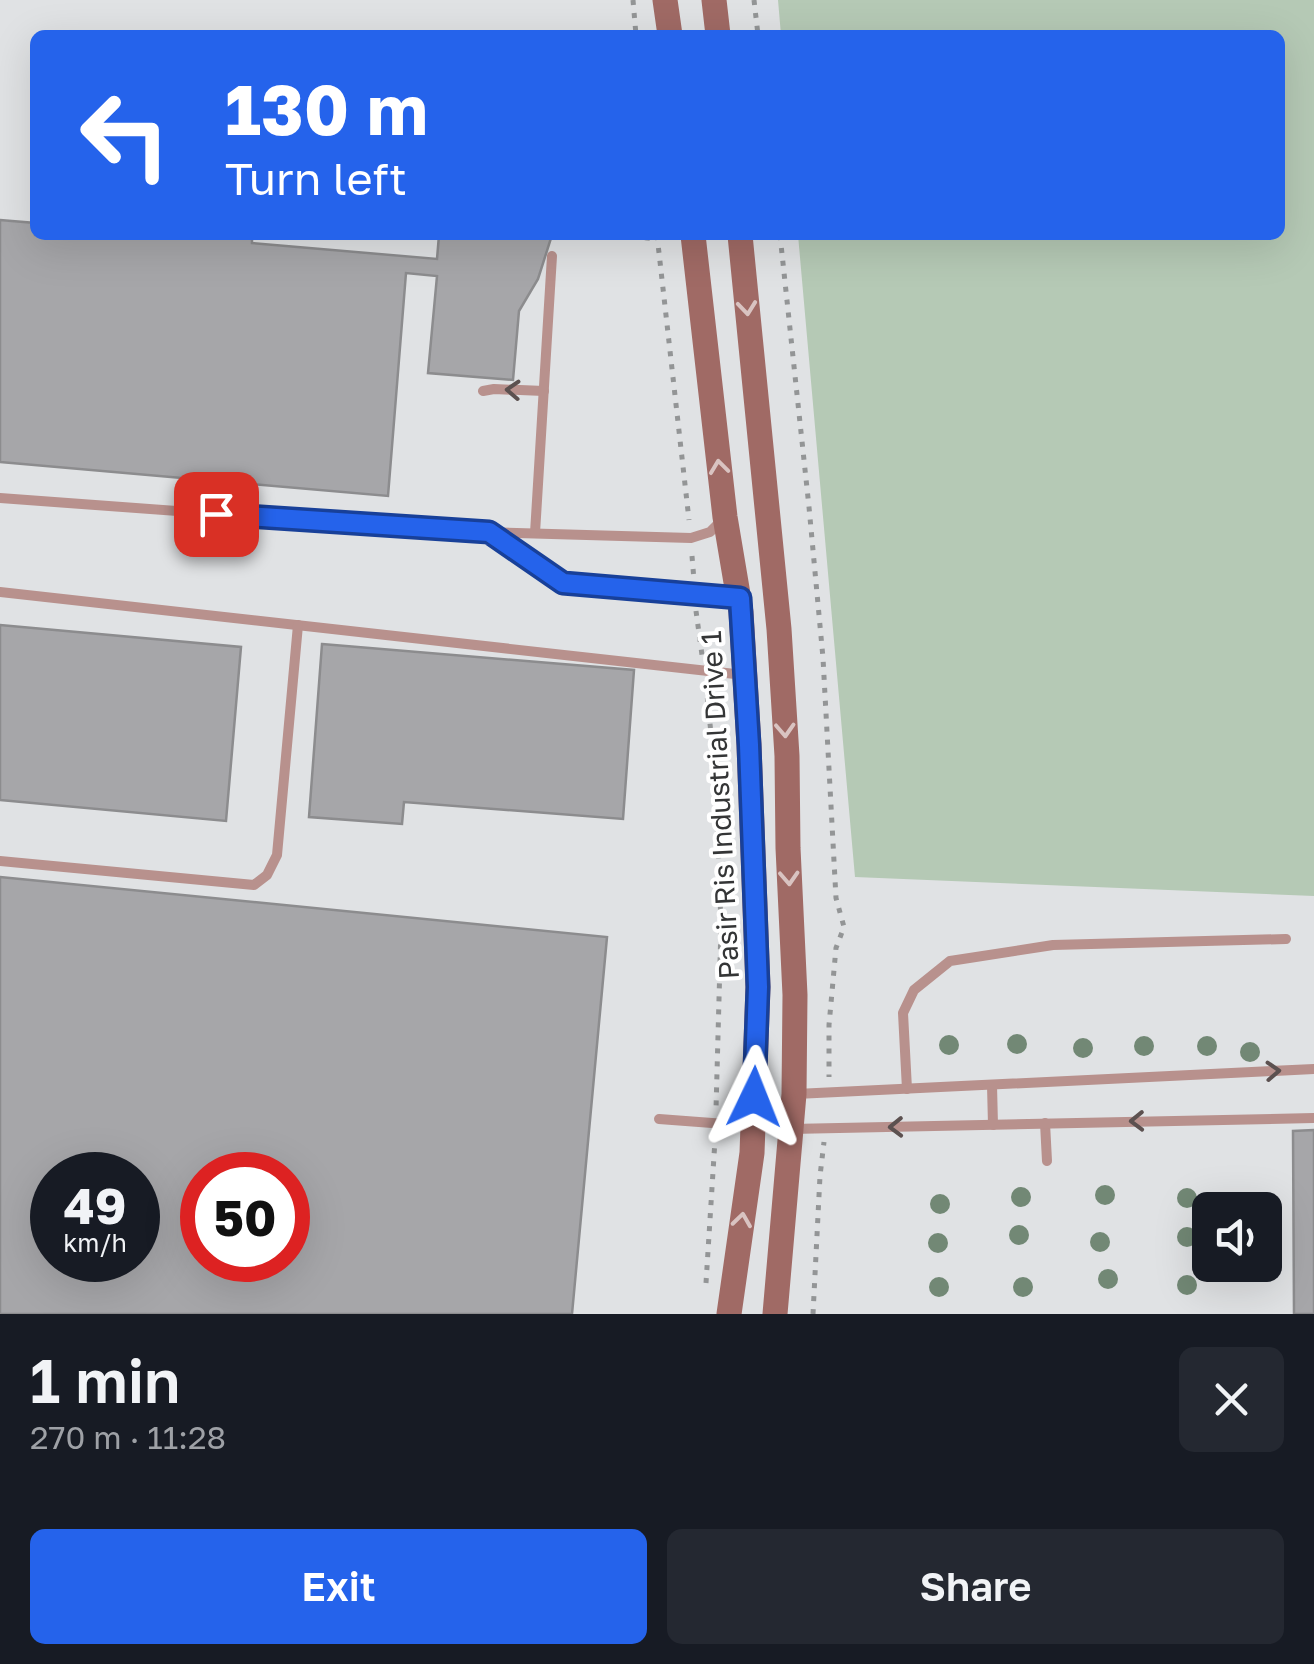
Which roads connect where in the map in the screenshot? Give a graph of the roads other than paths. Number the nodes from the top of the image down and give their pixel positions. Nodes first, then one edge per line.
1 (665, 0) edge
2 (714, 0) edge
3 (669, 30) edge
4 (717, 30) edge
5 (693, 240) edge
6 (740, 240) edge
7 (552, 256) dead end
8 (483, 391) dead end
9 (544, 391) junction
10 (765, 485) junction
11 (0, 498) edge
12 (725, 517) junction
13 (489, 532) junction
14 (534, 534) junction
15 (751, 591) junction
16 (0, 592) edge
17 (298, 625) junction
18 (745, 675) junction
19 (0, 861) edge
20 (1286, 938) dead end
21 (1314, 1069) edge
22 (992, 1084) junction
23 (907, 1089) junction
24 (794, 1094) junction
25 (1314, 1118) edge
26 (660, 1119) dead end
27 (1044, 1123) junction
28 (994, 1125) junction
29 (753, 1126) junction
30 (791, 1129) junction
31 (1047, 1161) dead end
32 (728, 1314) edge
33 (775, 1314) edge

1 - 3 main road
2 - 4 main road
12 -> 5 main road, Pasir Ris Industrial Drive 1
6 -> 10 main road
7 - 9 lane
9 -> 8 lane
9 - 14 lane
10 - 15 main road
10 -> 24 main road
11 - 13 lane
12 - 14 lane
12 - 15 main road, Pasir Ris Industrial Drive 1
13 - 14 lane
13 - 15 lane
15 - 18 main road, Pasir Ris Industrial Drive 1
16 - 17 lane
17 - 18 lane
17 - 19 lane
18 - 29 main road, Pasir Ris Industrial Drive 1
20 - 23 lane
22 -> 21 lane
22 - 23 lane
22 - 28 lane
23 - 24 lane
24 - 29 main road
24 - 30 main road
25 -> 27 lane
26 - 29 lane
27 - 28 lane
27 - 31 lane
28 -> 30 lane
32 -> 29 main road, Pasir Ris Industrial Drive 1
30 - 33 main road

